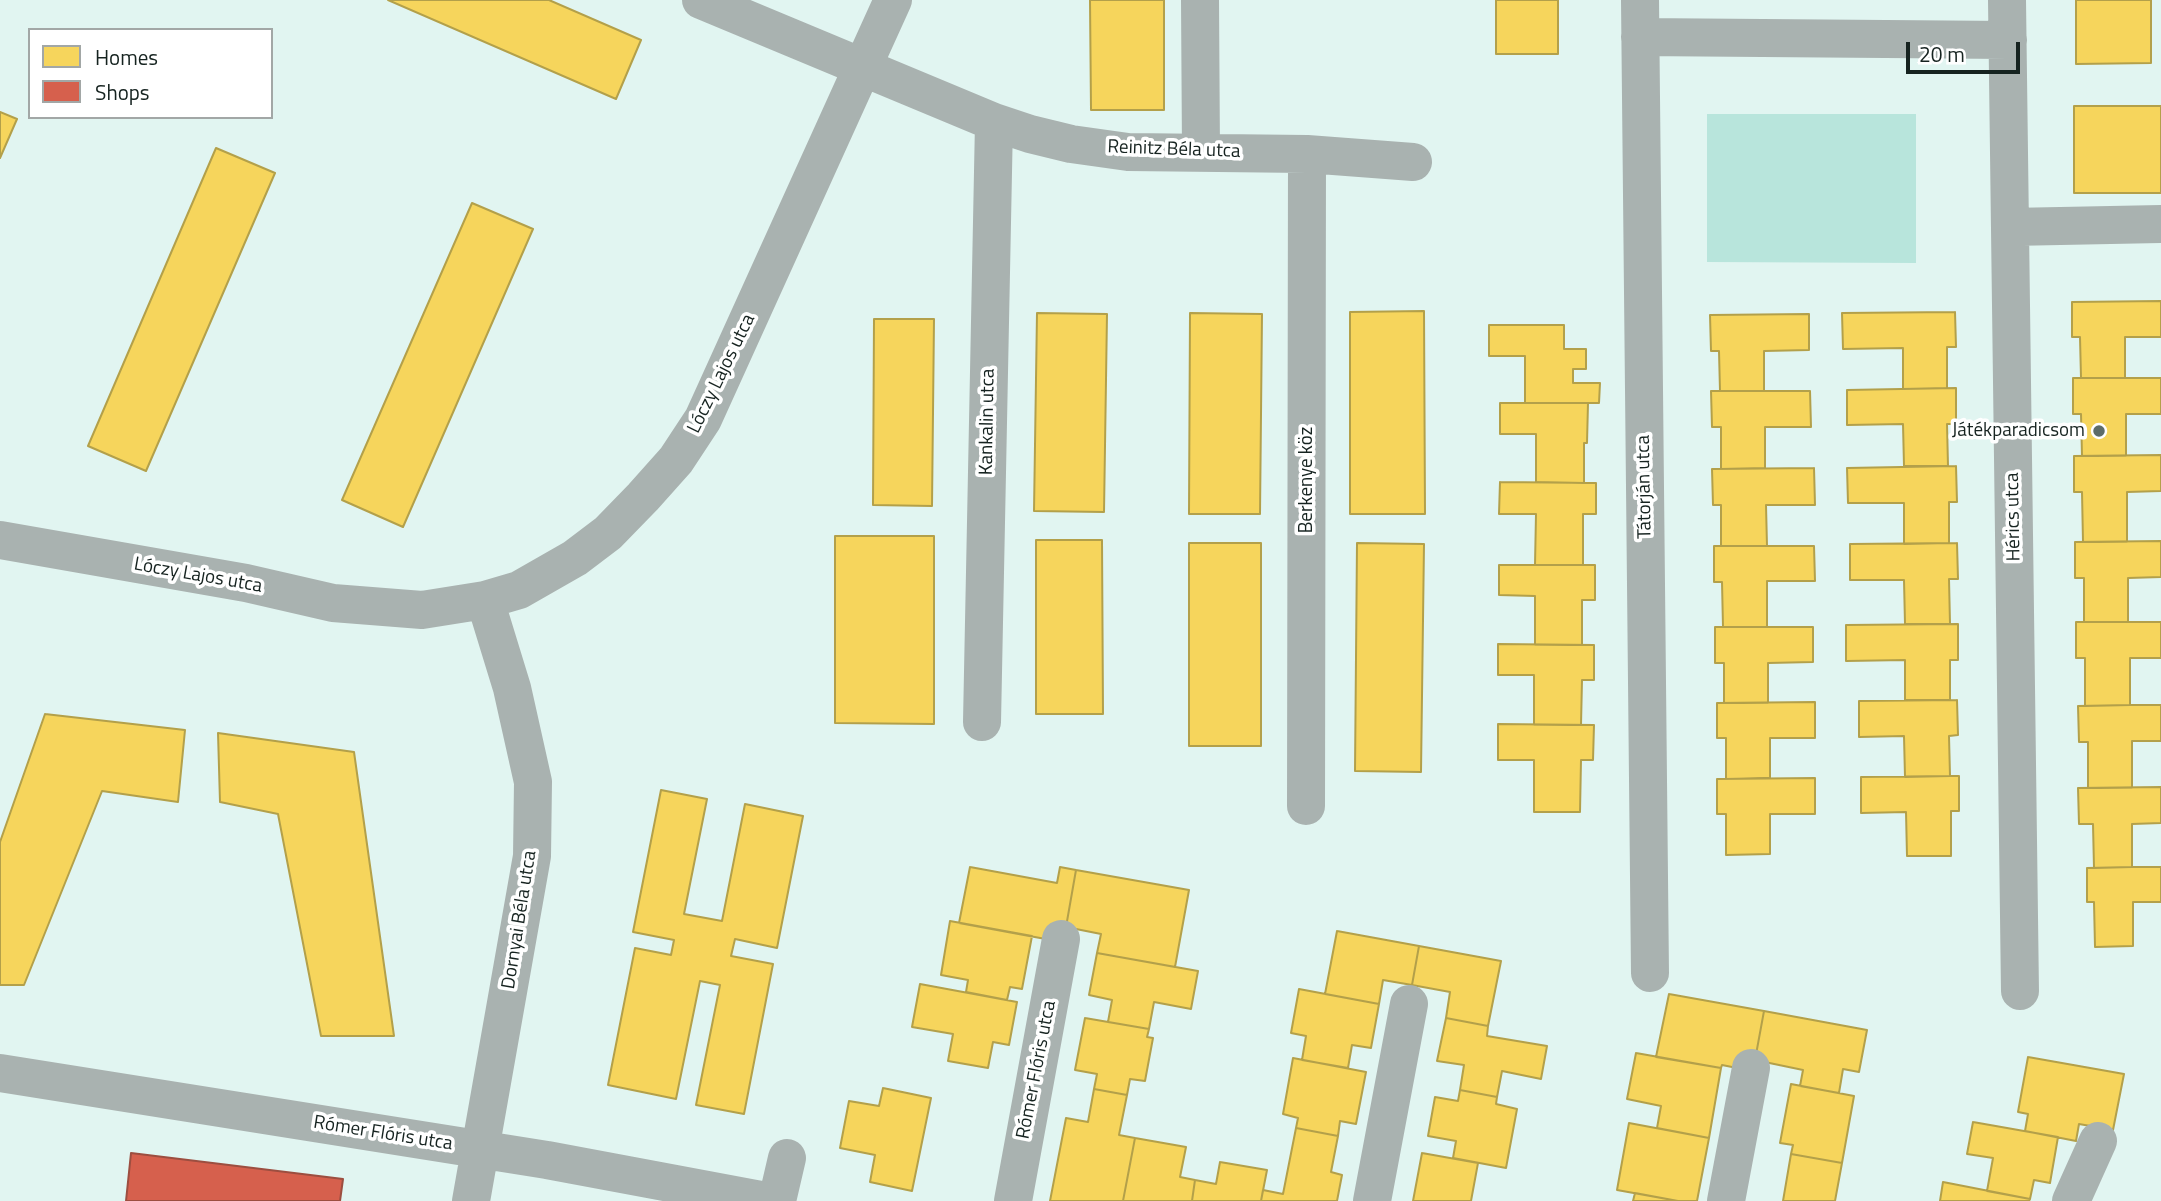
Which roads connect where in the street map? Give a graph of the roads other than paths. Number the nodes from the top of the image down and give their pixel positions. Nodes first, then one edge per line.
1 (701, 0) edge
2 (893, 0) edge
3 (1200, 0) edge
4 (2007, 0) edge
5 (1640, 18) edge
6 (2008, 40) junction
7 (864, 69) junction
8 (994, 122) junction
9 (1201, 152) junction
10 (1307, 154) junction
11 (1413, 162) dead end
12 (2161, 224) edge
13 (2010, 227) junction
14 (0, 540) edge
15 (485, 600) junction
16 (982, 722) dead end
17 (1306, 806) dead end
18 (1061, 939) dead end
19 (1650, 974) dead end
20 (2021, 991) dead end
21 (1409, 1004) dead end
22 (1751, 1069) dead end
23 (0, 1073) edge
24 (2098, 1141) dead end
25 (480, 1150) junction
26 (787, 1158) dead end
27 (471, 1201) edge
28 (766, 1201) edge
29 (777, 1201) edge
30 (1013, 1201) edge
31 (1371, 1201) edge
32 (1726, 1201) edge
33 (2071, 1201) edge

1 - 7 street, Reinitz Béla utca
2 - 7 street, Lóczy Lajos utca
3 - 9 street
4 - 6 street, Hérics utca
5 - 6 street
5 - 19 street, Tátorján utca
6 - 13 street, Hérics utca
7 - 8 street, Reinitz Béla utca
7 - 15 street, Lóczy Lajos utca
8 - 9 street, Reinitz Béla utca
8 - 16 street, Kankalin utca
9 - 10 street, Reinitz Béla utca
10 - 11 street, Reinitz Béla utca
10 - 17 street, Berkenye köz
12 - 13 street
13 - 20 street, Hérics utca
14 - 15 street, Lóczy Lajos utca
15 - 25 street, Dornyai Béla utca
18 - 30 street, Rómer Flóris utca
21 - 31 street
22 - 32 street
23 - 25 street, Rómer Flóris utca
24 - 33 street
25 - 27 street, Dornyai Béla utca
25 - 28 street, Rómer Flóris utca
26 - 29 street

